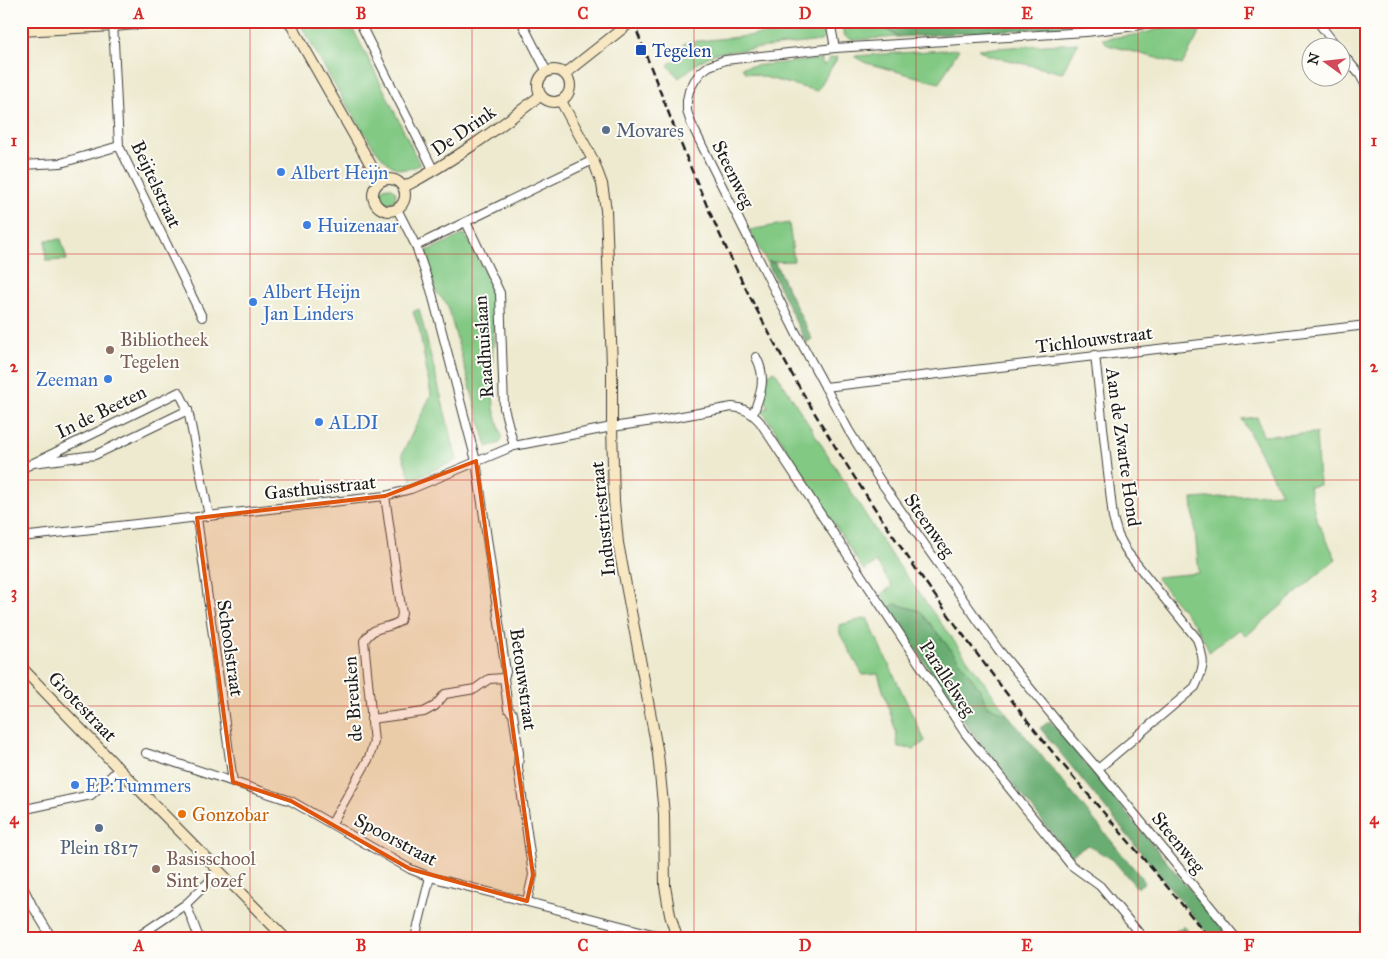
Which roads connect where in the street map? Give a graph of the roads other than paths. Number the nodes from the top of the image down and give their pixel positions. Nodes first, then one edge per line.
1 (172, 21) edge
2 (289, 21) edge
3 (359, 21) edge
4 (520, 21) edge
5 (632, 21) edge
6 (830, 21) edge
7 (1154, 21) edge
8 (1317, 21) edge
9 (113, 24) edge
10 (21, 31) edge
11 (1330, 38) edge
12 (835, 48) junction
13 (1350, 63) edge
14 (547, 72) junction
15 (565, 74) junction
16 (1367, 88) edge
17 (540, 96) junction
18 (562, 101) junction
19 (118, 146) junction
20 (593, 160) junction
21 (21, 165) edge
22 (434, 172) junction
23 (380, 181) junction
24 (404, 187) junction
25 (397, 209) junction
26 (466, 222) junction
27 (416, 246) junction
28 (202, 317) dead end
29 (1367, 325) edge
30 (1095, 355) junction
31 (756, 356) dead end
32 (825, 387) junction
33 (188, 410) junction
34 (753, 414) junction
35 (612, 427) junction
36 (514, 446) junction
37 (476, 461) junction
38 (33, 463) junction
39 (21, 469) edge
40 (385, 496) junction
41 (209, 516) junction
42 (197, 518) junction
43 (21, 537) edge
44 (21, 667) edge
45 (504, 678) junction
46 (371, 719) junction
47 (146, 753) dead end
48 (119, 769) junction
49 (1098, 769) junction
50 (233, 782) junction
51 (21, 810) edge
52 (332, 823) junction
53 (220, 871) junction
54 (430, 877) junction
55 (21, 883) edge
56 (527, 901) junction
57 (186, 904) junction
58 (615, 925) junction
59 (52, 938) edge
60 (136, 938) edge
61 (199, 938) edge
62 (285, 938) edge
63 (415, 938) edge
64 (611, 938) edge
65 (668, 938) edge
66 (677, 938) edge
67 (1143, 938) edge
68 (1236, 938) edge

1 - 9 street
2 - 23 street
3 - 22 street
4 - 14 street
5 - 15 street
6 - 12 street
7 - 12 street
8 - 11 street
9 - 10 street
9 - 19 street, Beijtelstraat
12 - 32 street, Steenweg
13 - 16 street
14 - 15 street
14 - 17 street
15 - 18 street
17 - 18 street
17 - 22 street, De Drink
18 - 20 street, Industriestraat
19 - 21 street
19 - 28 street, Beijtelstraat
20 - 26 street
20 - 35 street, Industriestraat
22 - 24 street, De Drink
23 - 24 street
23 - 25 street
24 - 25 street
25 - 27 street, Raadhuislaan
26 - 27 street
26 - 36 street, Raadhuislaan
27 - 37 street, Raadhuislaan
29 - 30 street, Tichlouwstraat
30 - 32 street, Tichlouwstraat
30 - 49 street, Aan de Zwarte Hond
31 - 34 street
32 - 49 street, Steenweg
33 - 38 street, In de Beeten
33 - 38 street, In de Beeten
33 - 41 street
34 - 35 street
34 - 67 street, Parallelweg
35 - 36 street, Gasthuisstraat
35 - 66 street, Industriestraat
36 - 37 street, Gasthuisstraat
37 - 40 street, Gasthuisstraat
37 - 45 street, Betouwstraat
38 - 39 street, In de Beeten
40 - 41 street, Gasthuisstraat
40 - 46 street, de Breuken
41 - 42 street, Gasthuisstraat
42 - 43 street, Gasthuisstraat
42 - 50 street, Schoolstraat
44 - 48 street, Grotestraat
45 - 46 street
45 - 56 street, Betouwstraat
46 - 52 street, de Breuken
47 - 50 street, Spoorstraat
48 - 51 street
48 - 53 street, Grotestraat
49 - 68 street, Steenweg
50 - 52 street, Spoorstraat
52 - 54 street, Spoorstraat
53 - 57 street
53 - 62 street
54 - 56 street, Spoorstraat
54 - 63 street
55 - 59 street
56 - 58 street, Spoorstraat
57 - 60 street
57 - 61 street
58 - 64 street
58 - 65 street, Spoorstraat

